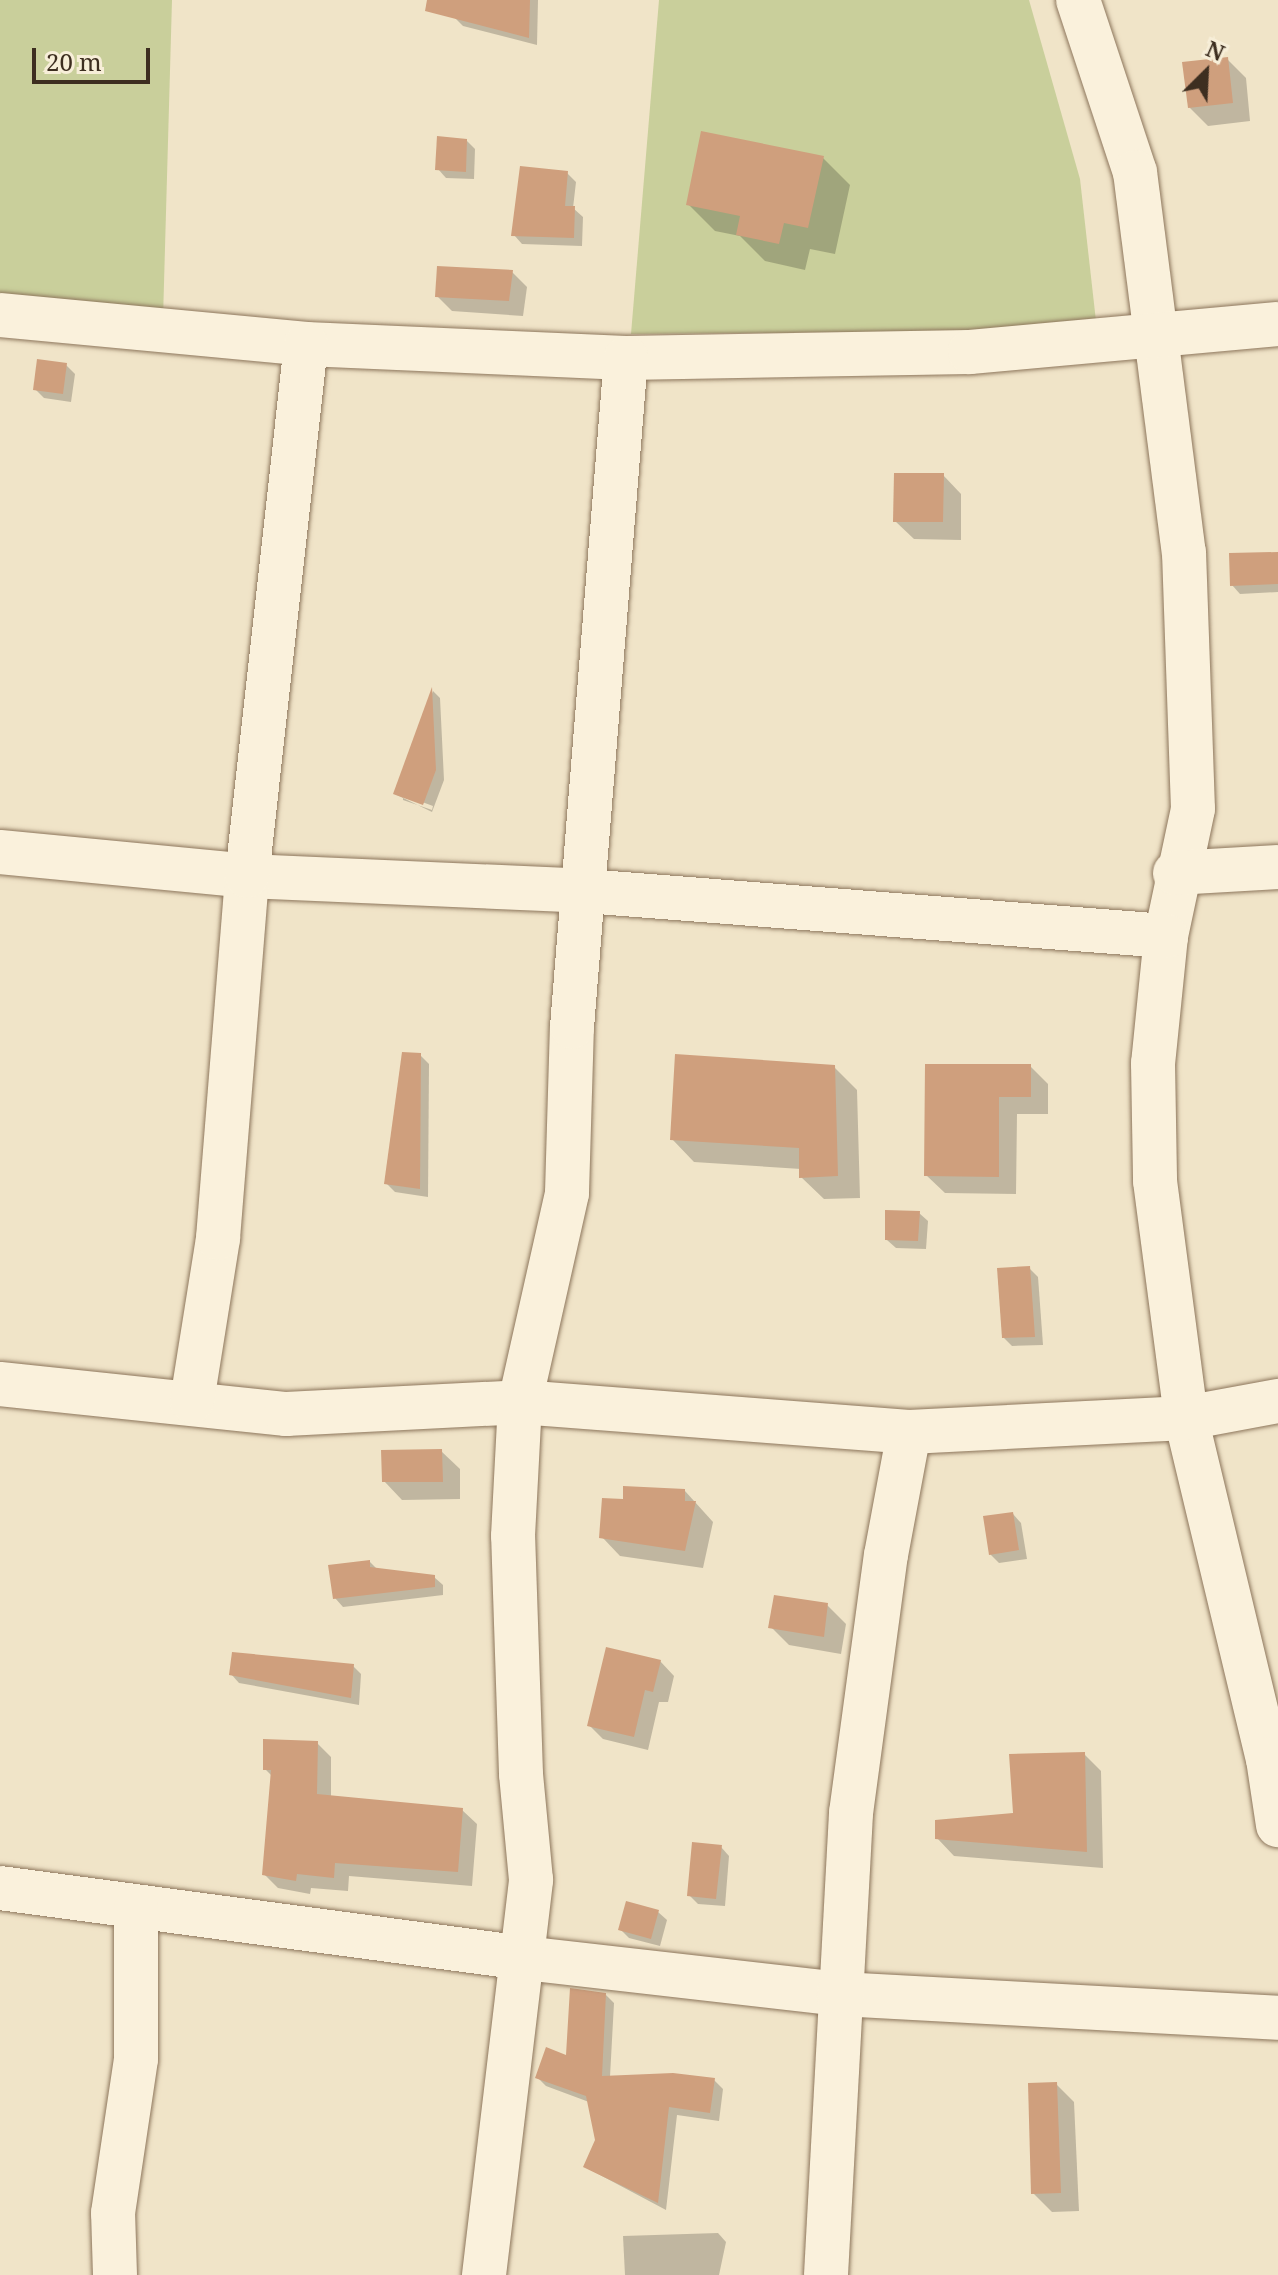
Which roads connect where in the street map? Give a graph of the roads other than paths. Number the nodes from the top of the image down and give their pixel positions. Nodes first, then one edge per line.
1 (1078, 0) edge
2 (0, 315) edge
3 (1278, 324) edge
4 (1157, 332) junction
5 (306, 344) junction
6 (626, 358) junction
7 (0, 852) edge
8 (1278, 867) edge
9 (1175, 873) junction
10 (247, 876) junction
11 (585, 891) junction
12 (1166, 936) junction
13 (0, 1384) edge
14 (192, 1401) junction
15 (1278, 1401) edge
16 (520, 1402) junction
17 (1186, 1418) junction
18 (909, 1432) junction
19 (1278, 1825) edge
20 (0, 1888) edge
21 (136, 1908) junction
22 (524, 1958) junction
23 (839, 1994) junction
24 (1278, 2018) edge
25 (115, 2275) edge
26 (484, 2275) edge
27 (826, 2275) edge

1 - 4 street
2 - 5 street
3 - 4 street
4 - 6 street
4 - 9 street
5 - 6 street
5 - 10 street
6 - 11 street
7 - 10 street
8 - 9 street
9 - 12 street
10 - 11 street
10 - 14 street
11 - 12 street
11 - 16 street
12 - 17 street
13 - 14 street
14 - 16 street
15 - 17 street
16 - 18 street
16 - 22 street
17 - 18 street
17 - 19 street
18 - 23 street
20 - 21 street
21 - 22 street
21 - 25 street
22 - 23 street
22 - 26 street
23 - 24 street
23 - 27 street

